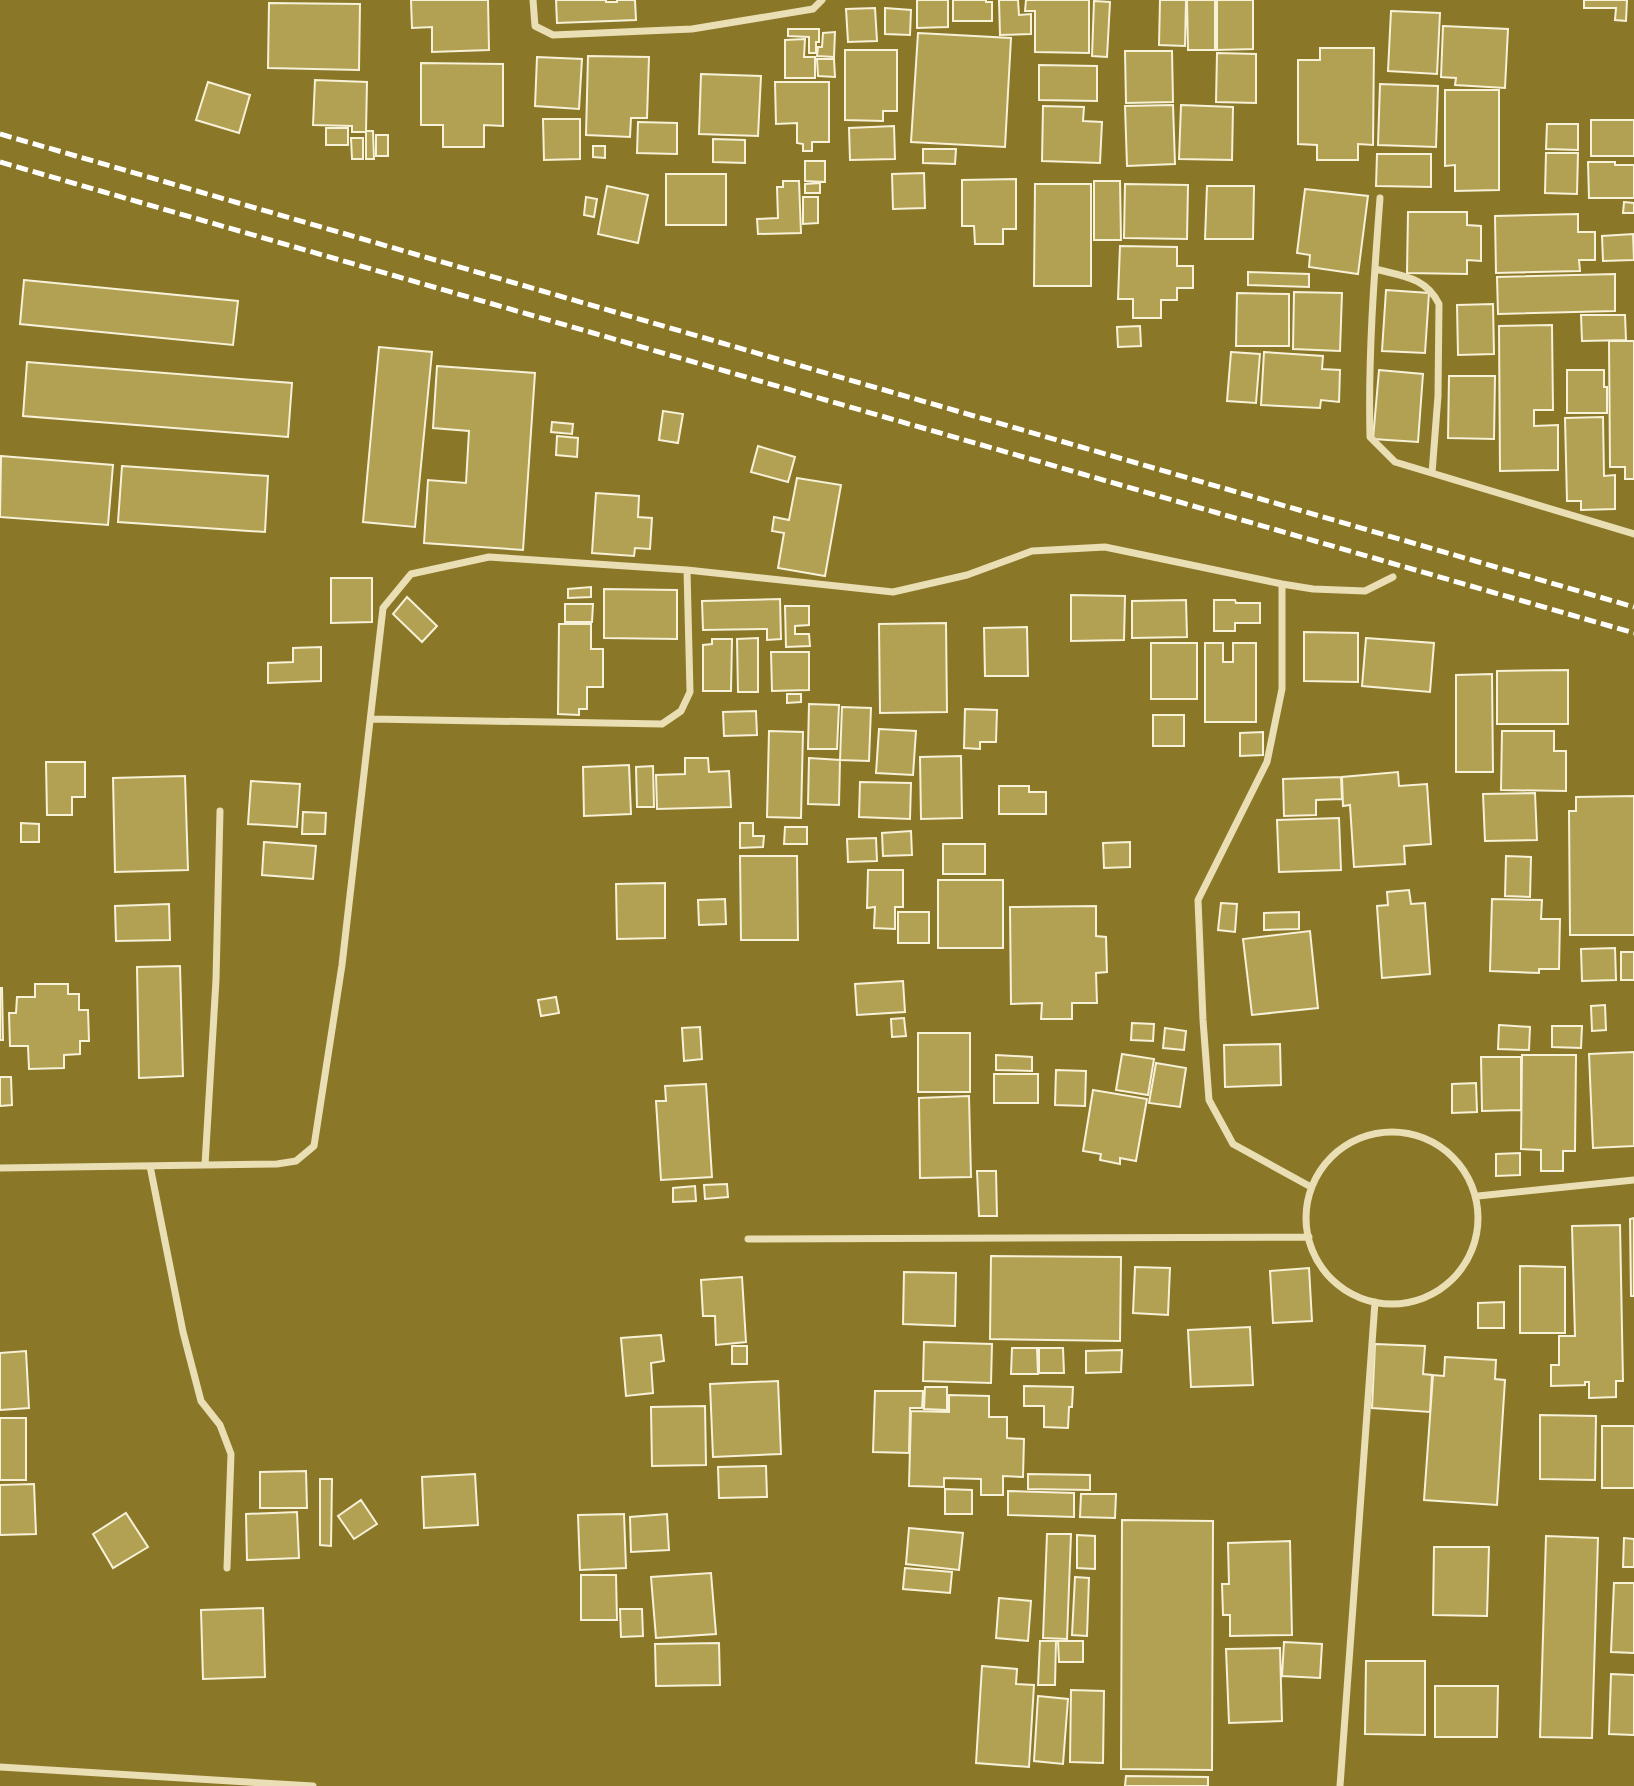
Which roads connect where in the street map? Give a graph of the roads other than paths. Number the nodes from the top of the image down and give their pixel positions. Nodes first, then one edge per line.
1 (533, 0) edge
2 (822, 0) edge
3 (1380, 198) dead end
4 (1375, 270) junction
5 (1432, 473) junction
6 (1634, 534) edge
7 (687, 570) junction
8 (1392, 577) dead end
9 (1282, 584) junction
10 (371, 719) junction
11 (220, 811) dead end
12 (150, 1166) junction
13 (205, 1166) junction
14 (0, 1168) edge
15 (1634, 1180) edge
16 (1311, 1187) junction
17 (1478, 1196) junction
18 (1309, 1237) junction
19 (748, 1239) dead end
20 (1375, 1302) junction
21 (228, 1568) dead end
22 (0, 1768) edge
23 (313, 1786) edge
24 (1340, 1786) edge

1 - 2 street
3 - 4 street
4 - 5 street
4 - 5 street
5 - 6 street
7 - 9 street
7 - 10 street
7 - 10 street
8 - 9 street
9 - 16 street
10 - 13 street
11 - 13 street
12 - 13 street
12 - 14 street
12 - 21 street
15 - 17 street
16 - 17 street
16 - 18 street
17 - 20 street
18 - 19 street
18 - 20 street
20 - 24 street
22 - 23 street

